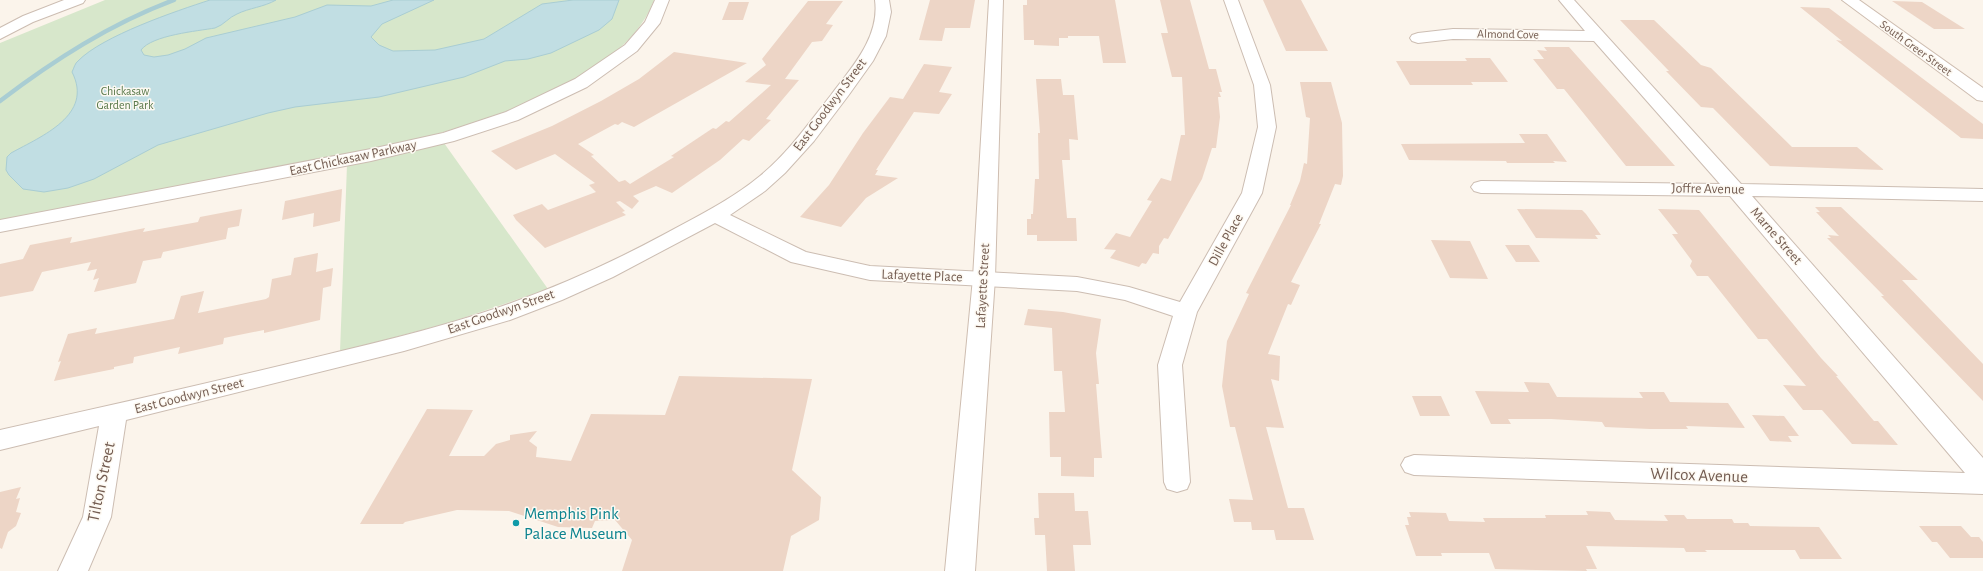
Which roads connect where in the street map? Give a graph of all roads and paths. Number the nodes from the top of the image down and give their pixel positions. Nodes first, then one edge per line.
1 (78, 0) edge
2 (662, 0) edge
3 (882, 0) edge
4 (996, 0) edge
5 (1231, 0) edge
6 (1566, 0) edge
7 (1849, 0) edge
8 (0, 34) edge
9 (1598, 36) junction
10 (1418, 38) dead end
11 (1983, 96) edge
12 (1480, 187) dead end
13 (1736, 190) junction
14 (1983, 195) edge
15 (714, 215) junction
16 (0, 226) edge
17 (984, 278) junction
18 (1186, 312) junction
19 (114, 414) junction
20 (0, 440) edge
21 (1414, 465) dead end
22 (1983, 476) edge
23 (1176, 482) dead end
24 (1983, 484) edge
25 (73, 571) edge
26 (960, 571) edge

1 - 8 street
2 - 16 street, East Chickasaw Parkway
3 - 15 street, East Goodwyn Street
4 - 17 street, Lafayette Street
5 - 18 street, Dille Place
6 - 9 street, Marne Street
7 - 11 street, South Greer Street
9 - 10 street, Almond Cove
9 - 13 street, Marne Street
12 - 13 street, Joffre Avenue
13 - 14 street, Joffre Avenue
13 - 22 street, Marne Street
15 - 17 street, Lafayette Place
15 - 19 street, East Goodwyn Street
17 - 18 street, Lafayette Place
17 - 26 street, Lafayette Street
18 - 23 street, Dille Place
19 - 20 street, East Goodwyn Street
19 - 25 street, Tilton Street
21 - 24 street, Wilcox Avenue

